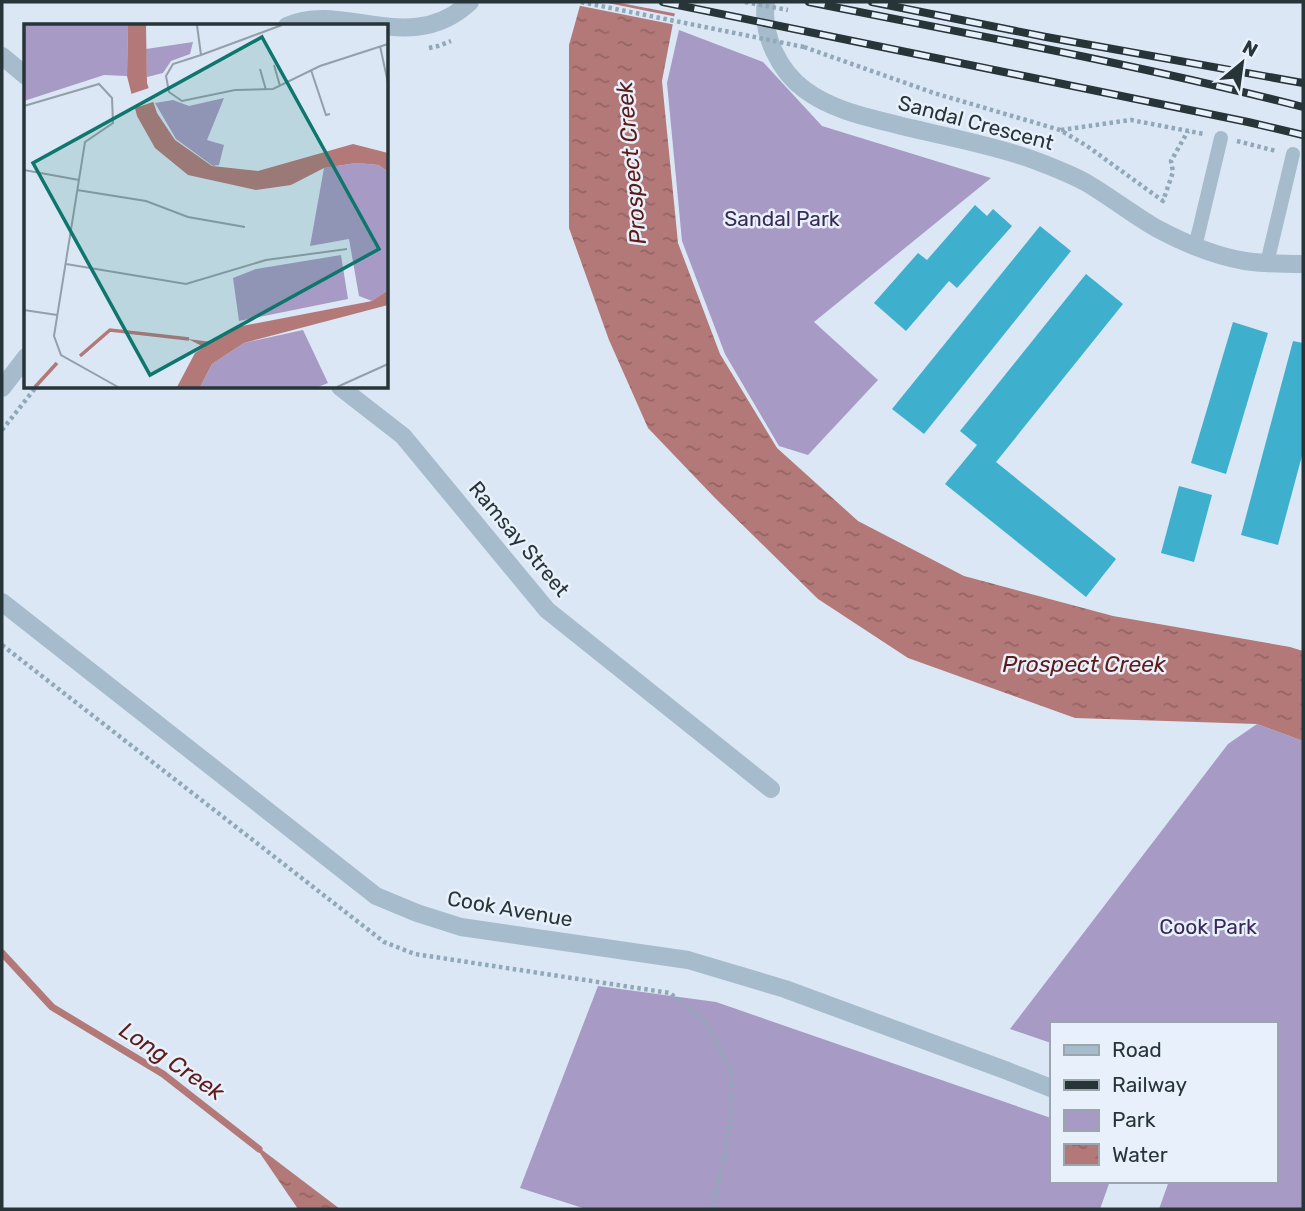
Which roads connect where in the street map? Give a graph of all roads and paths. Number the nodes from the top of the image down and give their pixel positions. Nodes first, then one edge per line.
1 (470, 2) edge
2 (581, 2) edge
3 (745, 2) edge
4 (766, 2) edge
5 (788, 10) dead end
6 (290, 24) edge
7 (2, 57) edge
8 (24, 74) edge
9 (1060, 130) junction
10 (1188, 131) junction
11 (1222, 138) junction
12 (1293, 155) joint
13 (1195, 247) junction
14 (1267, 263) junction
15 (1303, 264) edge
16 (24, 360) edge
17 (2, 388) edge
18 (35, 388) edge
19 (341, 388) edge
20 (2, 430) edge
21 (2, 602) edge
22 (771, 789) dead end
23 (1050, 1088) edge

1 - 6 street
2 - 9 path, bridge
3 - 5 path, bridge
4 - 13 street, Sandal Crescent
7 - 8 street
9 - 10 path
9 - 10 path
10 - 11 path
11 - 12 path
11 - 13 lane
12 - 14 lane
13 - 14 street, Sandal Crescent
14 - 15 street, Sandal Crescent
16 - 17 street
18 - 20 path
19 - 22 street, Ramsay Street
21 - 23 street, Cook Avenue

